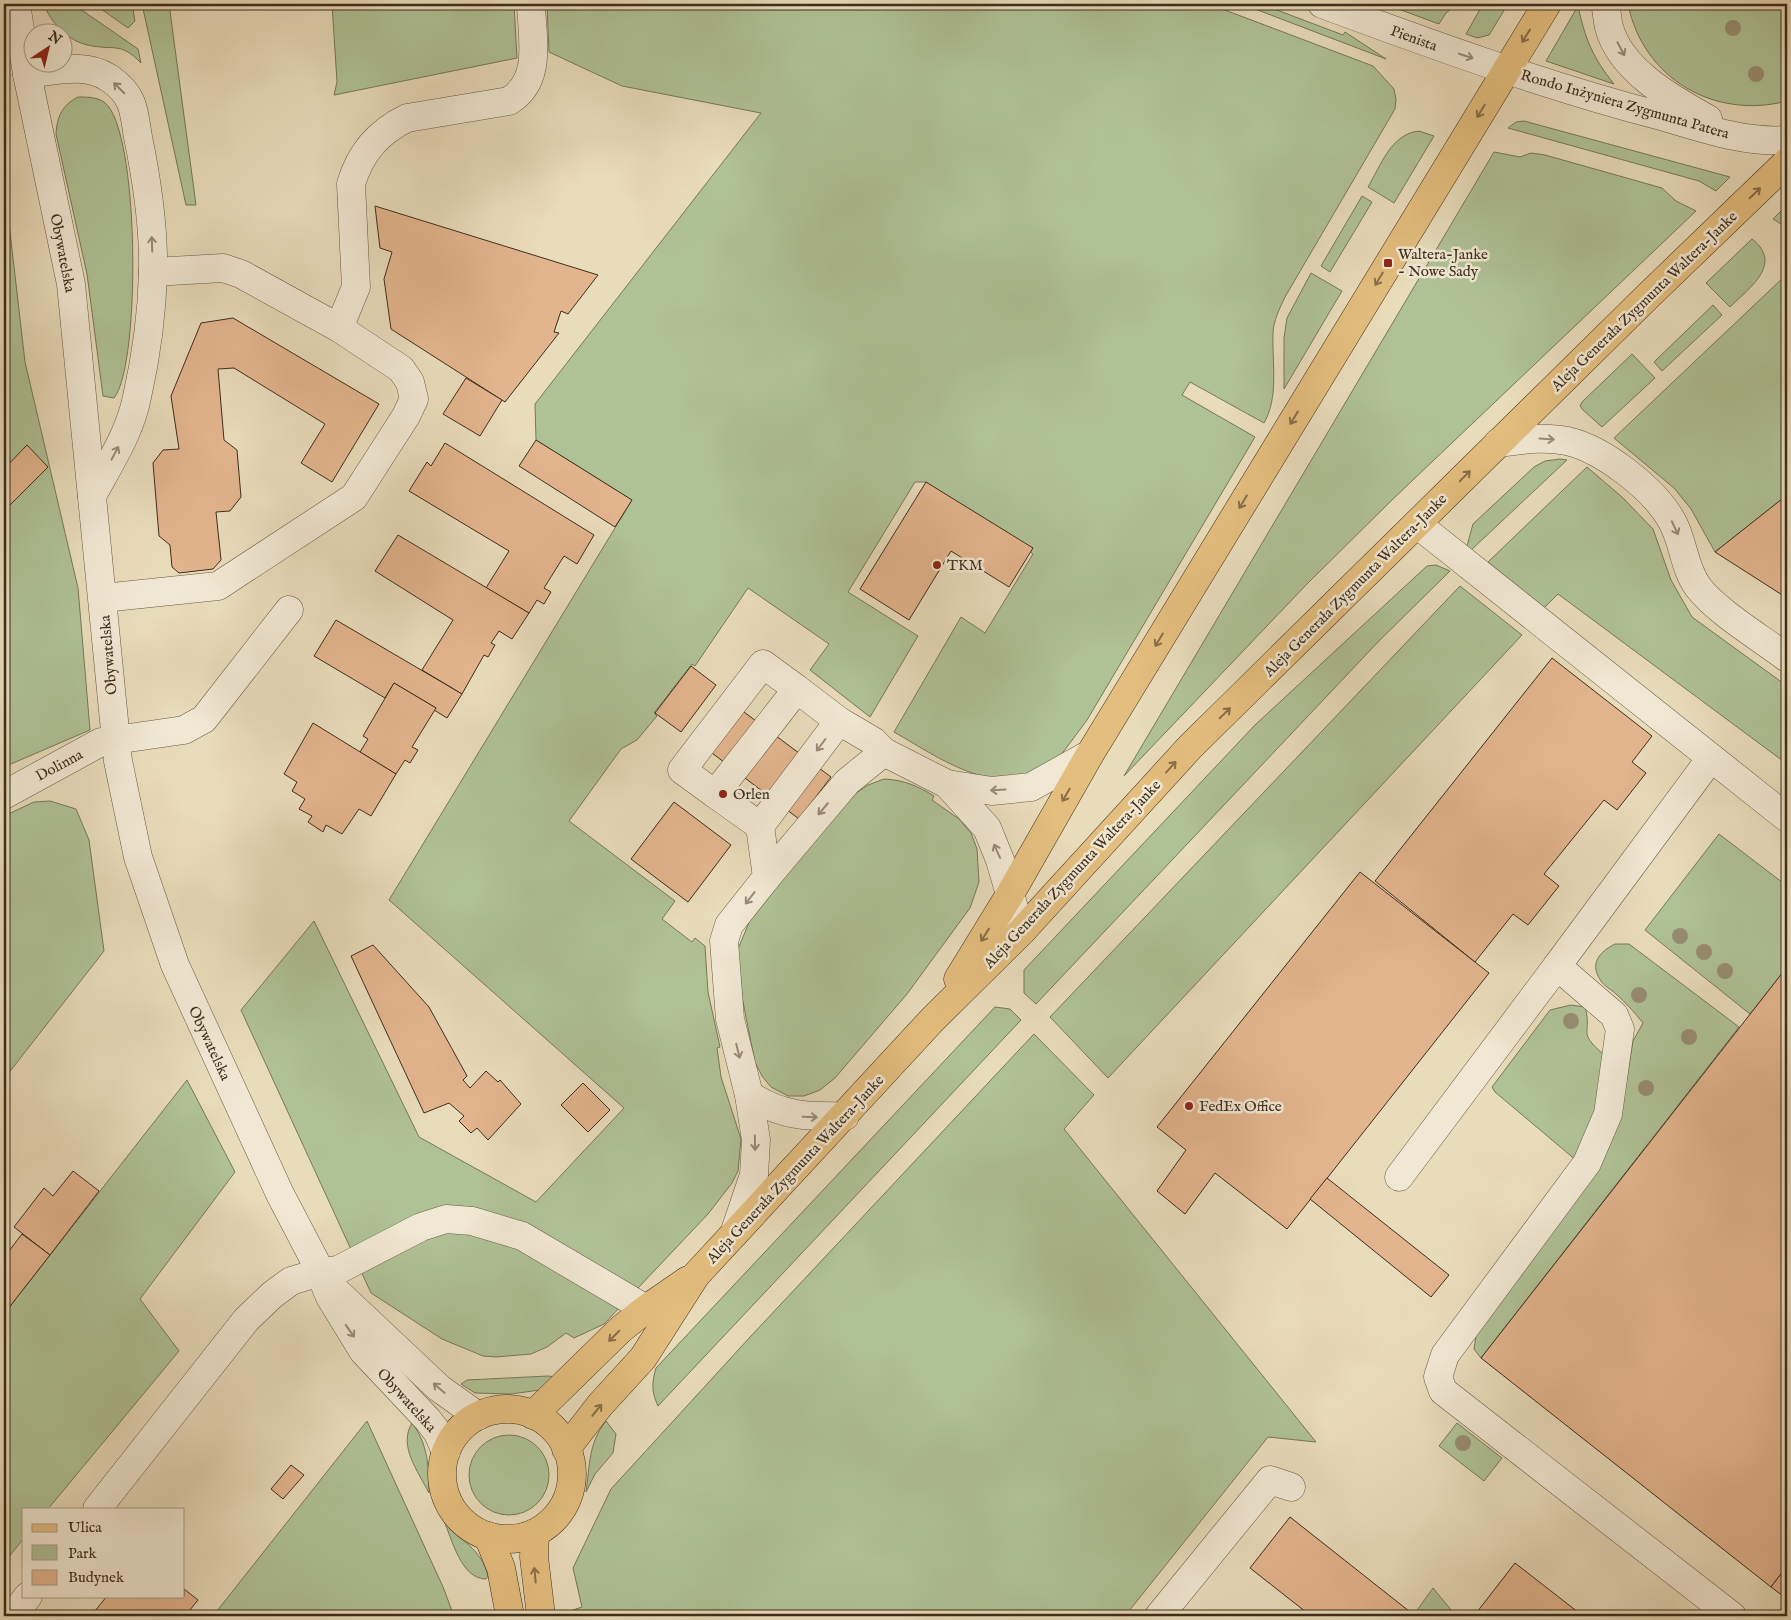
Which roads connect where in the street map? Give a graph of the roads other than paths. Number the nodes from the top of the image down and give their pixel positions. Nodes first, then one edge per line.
1 (16, 4) edge
2 (531, 4) edge
3 (1322, 4) edge
4 (1547, 4) edge
5 (1606, 4) edge
6 (1506, 69) junction
7 (27, 74) junction
8 (1744, 139) junction
9 (1787, 140) edge
10 (1787, 162) edge
11 (153, 272) junction
12 (339, 328) junction
13 (1498, 443) junction
14 (92, 496) junction
15 (1417, 524) junction
16 (103, 598) junction
17 (289, 610) dead end
18 (1787, 658) edge
19 (797, 689) junction
20 (839, 721) junction
21 (116, 740) junction
22 (884, 752) junction
23 (1090, 754) junction
24 (1711, 758) junction
25 (947, 784) junction
26 (715, 794) junction
27 (4, 795) edge
28 (1787, 818) edge
29 (760, 826) junction
30 (767, 877) junction
31 (1009, 896) junction
32 (1021, 932) junction
33 (1557, 966) junction
34 (933, 1019) junction
35 (749, 1094) junction
36 (845, 1116) junction
37 (1399, 1177) dead end
38 (734, 1234) junction
39 (320, 1272) junction
40 (696, 1276) junction
41 (646, 1309) junction
42 (533, 1415) junction
43 (478, 1416) junction
44 (566, 1449) junction
45 (446, 1452) junction
46 (1291, 1487) dead end
47 (99, 1508) edge
48 (535, 1533) junction
49 (488, 1536) junction
50 (26, 1598) edge
51 (13, 1616) edge
52 (510, 1616) edge
53 (541, 1616) edge
54 (1159, 1616) edge
55 (1732, 1616) edge

1 - 7 street, Obywatelska
2 - 12 street
3 -> 6 street, Pienista
4 -> 6 main road, Aleja Generała Zygmunta Waltera-Janke
5 -> 8 street, Rondo Inżyniera Zygmunta Patera
6 - 8 street, Rondo Inżyniera Zygmunta Patera
6 -> 23 main road, Aleja Generała Zygmunta Waltera-Janke
11 -> 7 street
7 - 14 street, Obywatelska
8 - 9 street, Rondo Inżyniera Zygmunta Patera
13 -> 10 main road, Aleja Generała Zygmunta Waltera-Janke
11 - 12 street
14 -> 11 street
12 - 16 street
15 -> 13 main road, Aleja Generała Zygmunta Waltera-Janke
13 -> 18 street
14 - 16 street, Obywatelska
15 - 24 street
32 -> 15 main road, Aleja Generała Zygmunta Waltera-Janke
16 - 21 street, Obywatelska
17 - 21 street, Dolinna
19 - 20 street
19 - 26 street
19 - 26 street
20 - 22 street
20 -> 29 street
21 - 27 street, Dolinna
21 - 39 street, Obywatelska
22 - 25 street
22 -> 30 street
23 -> 25 street
23 -> 31 main road, Aleja Generała Zygmunta Waltera-Janke
24 - 28 street
24 - 33 street
31 -> 25 street
26 - 29 street
29 - 30 street
30 -> 35 street
31 - 32 street
31 -> 34 main road, Aleja Generała Zygmunta Waltera-Janke
32 - 34 main road, Aleja Generała Zygmunta Waltera-Janke
33 - 37 street
33 - 55 street
34 - 36 main road, Aleja Generała Zygmunta Waltera-Janke
35 -> 36 street
35 -> 38 street
36 - 38 main road, Aleja Generała Zygmunta Waltera-Janke
38 - 40 main road, Aleja Generała Zygmunta Waltera-Janke
39 - 41 street
43 -> 39 street, Obywatelska
39 -> 45 street, Obywatelska
39 - 47 street
40 - 41 main road, Aleja Generała Zygmunta Waltera-Janke
44 -> 40 main road, Aleja Generała Zygmunta Waltera-Janke
41 -> 42 main road, Aleja Generała Zygmunta Waltera-Janke
42 - 43 main road
42 - 44 main road
43 - 45 main road
44 - 48 main road
45 - 49 main road
46 - 54 street
48 - 49 main road
53 -> 48 main road
49 - 52 main road
50 - 51 street

